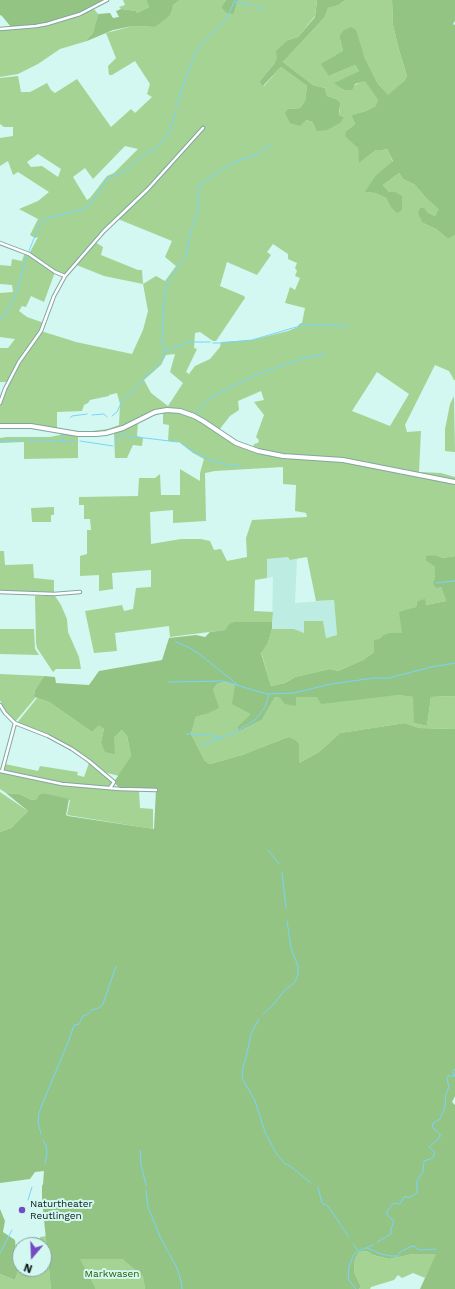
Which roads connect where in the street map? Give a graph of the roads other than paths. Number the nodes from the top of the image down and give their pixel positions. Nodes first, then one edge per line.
1 (107, 0) edge
2 (0, 29) edge
3 (203, 128) dead end
4 (0, 243) edge
5 (65, 276) junction
6 (0, 403) edge
7 (0, 426) edge
8 (455, 482) edge
9 (0, 592) edge
10 (80, 592) dead end
11 (0, 705) edge
12 (15, 723) junction
13 (1, 771) edge
14 (110, 788) junction
15 (156, 790) dead end

1 - 2 street
3 - 5 street
4 - 5 street
5 - 6 street
7 - 8 street
9 - 10 street
11 - 12 street
12 - 13 street
12 - 14 street
13 - 14 street
14 - 15 street

